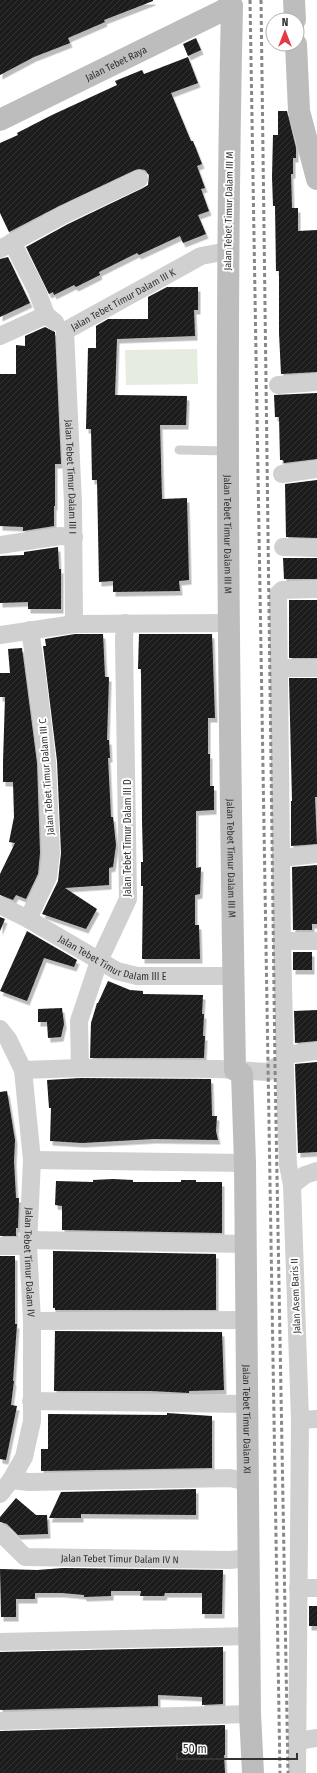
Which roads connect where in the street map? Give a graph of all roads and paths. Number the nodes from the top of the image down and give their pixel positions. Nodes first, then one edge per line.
1 (294, 0) edge
2 (231, 3) edge
3 (295, 12) edge
4 (296, 52) edge
5 (0, 120) edge
6 (139, 179) dead end
7 (317, 179) edge
8 (6, 245) edge
9 (228, 251) junction
10 (46, 315) junction
11 (65, 331) junction
12 (0, 336) edge
13 (317, 382) edge
14 (278, 385) dead end
15 (179, 450) dead end
16 (228, 451) junction
17 (317, 469) edge
18 (282, 474) dead end
19 (74, 537) junction
20 (0, 545) edge
21 (283, 547) dead end
22 (317, 548) edge
23 (317, 589) edge
24 (125, 623) junction
25 (228, 623) junction
26 (74, 624) junction
27 (30, 630) junction
28 (0, 635) edge
29 (278, 668) junction
30 (317, 668) edge
31 (317, 854) edge
32 (282, 858) junction
33 (0, 905) edge
34 (28, 919) junction
35 (282, 941) junction
36 (317, 941) edge
37 (99, 961) junction
38 (233, 976) junction
39 (0, 1029) edge
40 (317, 1051) edge
41 (285, 1061) junction
42 (80, 1068) junction
43 (23, 1070) junction
44 (235, 1070) junction
45 (32, 1160) junction
46 (245, 1163) junction
47 (317, 1171) edge
48 (292, 1185) junction
49 (28, 1243) junction
50 (246, 1244) junction
51 (0, 1246) edge
52 (247, 1320) junction
53 (32, 1321) junction
54 (31, 1401) junction
55 (246, 1404) junction
56 (308, 1420) edge
57 (11, 1480) junction
58 (248, 1482) junction
59 (0, 1494) edge
60 (0, 1532) edge
61 (250, 1558) junction
62 (298, 1588) junction
63 (317, 1588) edge
64 (250, 1636) junction
65 (0, 1642) edge
66 (250, 1714) junction
67 (0, 1721) edge
68 (317, 1738) edge
69 (297, 1741) junction
70 (253, 1773) edge
71 (298, 1773) edge

1 - 3 street
2 - 5 street, Jalan Tebet Raya
2 - 9 street, Jalan Tebet Timur Dalam III M
4 - 7 street
6 - 8 street
8 - 10 street
9 - 11 street, Jalan Tebet Timur Dalam III K
9 - 16 street, Jalan Tebet Timur Dalam III M
10 - 11 street, Jalan Tebet Timur Dalam III K
10 - 12 street
11 - 19 street, Jalan Tebet Timur Dalam III I
13 - 14 street
15 - 16 lane
16 - 25 street, Jalan Tebet Timur Dalam III M
17 - 18 street
19 - 20 street
19 - 26 street, Jalan Tebet Timur Dalam III I
21 - 22 street
23 - 29 street, Jalan Asem Baris II
24 - 25 street
24 - 26 street
24 - 37 street, Jalan Tebet Timur Dalam III D
25 - 38 street, Jalan Tebet Timur Dalam III M
26 - 27 street
27 - 28 street
27 - 34 street, Jalan Tebet Timur Dalam III C
29 - 30 street
29 - 32 street, Jalan Asem Baris II
31 - 32 street
32 - 35 street, Jalan Asem Baris II
33 - 34 street, Jalan Tebet Timur Dalam III E
34 - 37 street, Jalan Tebet Timur Dalam III E
35 - 36 street
35 - 41 street, Jalan Asem Baris II
37 - 38 street, Jalan Tebet Timur Dalam III E
37 - 42 street, Jalan Tebet Timur Dalam III D
38 - 44 street, Jalan Tebet Timur Dalam III M
39 - 43 street, Jalan Tebet Timur Dalam IV
40 - 41 street
41 - 44 street
41 - 48 street, Jalan Asem Baris II
42 - 43 street
42 - 44 street
43 - 45 street, Jalan Tebet Timur Dalam IV
44 - 46 street, Jalan Tebet Timur Dalam XI
45 - 46 street
45 - 49 street, Jalan Tebet Timur Dalam IV
46 - 50 street, Jalan Tebet Timur Dalam XI
47 - 48 street
48 - 56 street, Jalan Asem Baris II
49 - 50 street
49 - 51 street
49 - 53 street, Jalan Tebet Timur Dalam IV
50 - 52 street, Jalan Tebet Timur Dalam XI
52 - 53 street
52 - 55 street, Jalan Tebet Timur Dalam XI
53 - 54 street, Jalan Tebet Timur Dalam IV
54 - 55 street
54 - 57 street, Jalan Tebet Timur Dalam IV
55 - 58 street, Jalan Tebet Timur Dalam XI
56 - 62 street, Jalan Asem Baris II
57 - 58 street
57 - 59 street, Jalan Tebet Timur Dalam IV
58 - 61 street, Jalan Tebet Timur Dalam XI
60 - 61 street, Jalan Tebet Timur Dalam IV N
61 - 64 street, Jalan Tebet Timur Dalam XI
62 - 63 street
62 - 69 street, Jalan Asem Baris II
64 - 65 street
64 - 66 street, Jalan Tebet Timur Dalam XI
66 - 67 street
66 - 70 street, Jalan Tebet Timur Dalam XI
68 - 69 street
69 - 71 street, Jalan Asem Baris II

